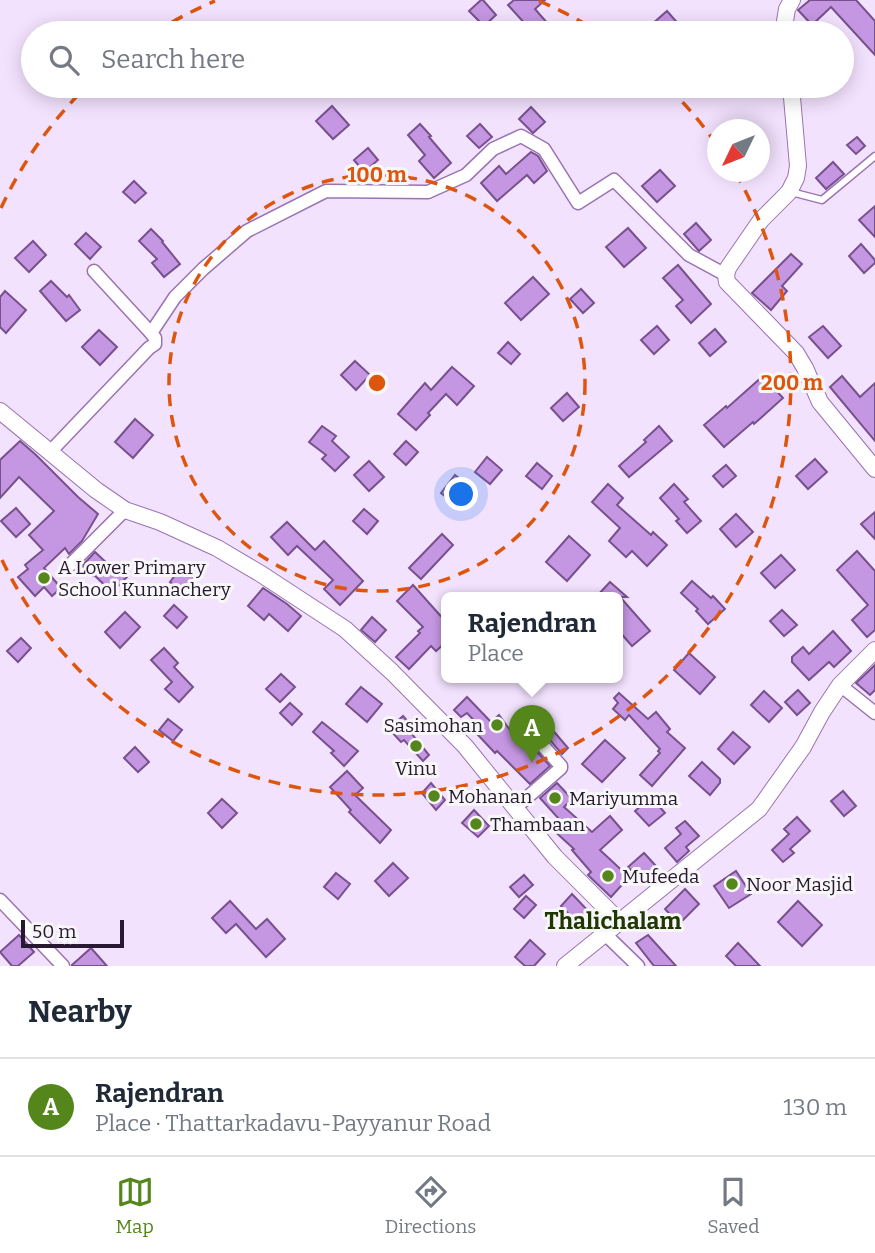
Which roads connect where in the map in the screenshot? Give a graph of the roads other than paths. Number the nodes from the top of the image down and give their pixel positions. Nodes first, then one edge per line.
1 (792, 0) edge
2 (784, 21) edge
3 (792, 98) edge
4 (875, 156) edge
5 (789, 192) junction
6 (94, 271) dead end
7 (726, 275) junction
8 (151, 333) junction
9 (0, 411) edge
10 (50, 452) junction
11 (875, 469) edge
12 (125, 510) junction
13 (69, 566) dead end
14 (875, 650) edge
15 (840, 685) junction
16 (875, 713) edge
17 (527, 727) dead end
18 (515, 808) junction
19 (0, 900) edge
20 (620, 922) junction
21 (605, 934) junction
22 (63, 966) edge
23 (565, 966) edge
24 (638, 966) edge

1 - 2 main road
3 - 5 main road
4 - 5 lane
5 - 7 main road
6 - 8 street
7 - 8 street
7 - 11 main road
8 - 10 street
9 - 10 main road
10 - 12 main road
12 - 13 street
12 - 18 main road
14 - 15 main road
15 - 16 street
15 - 20 main road
17 - 18 street
18 - 20 main road
19 - 22 street
20 - 21 main road
21 - 23 main road
21 - 24 street

